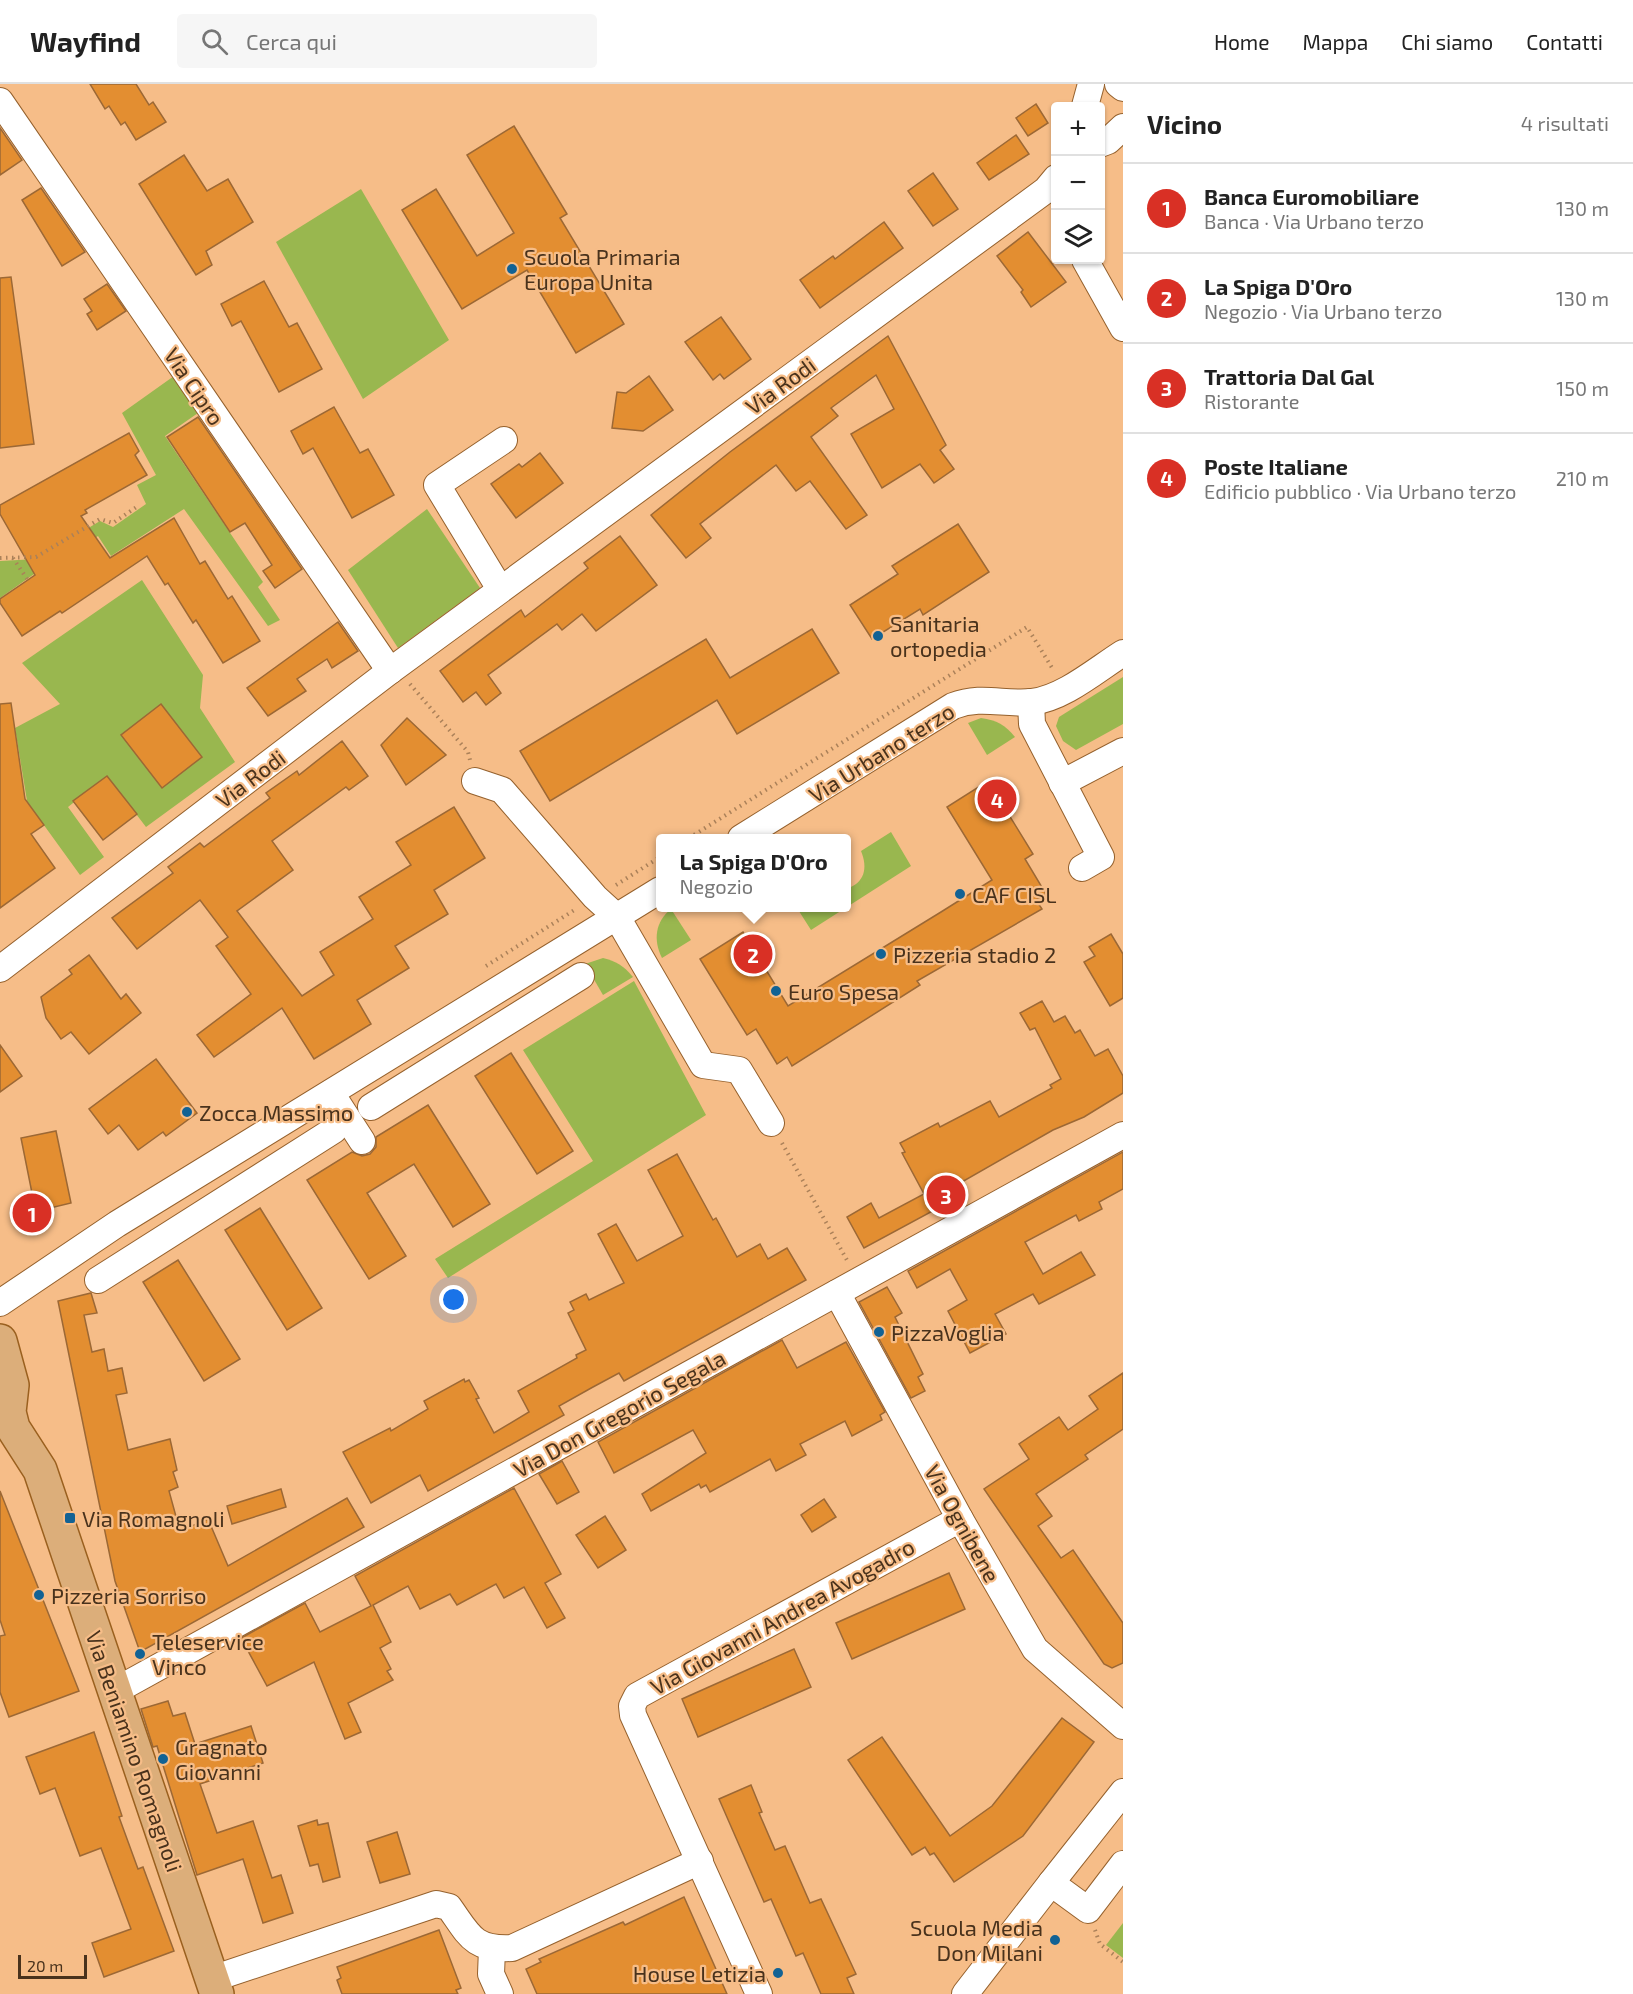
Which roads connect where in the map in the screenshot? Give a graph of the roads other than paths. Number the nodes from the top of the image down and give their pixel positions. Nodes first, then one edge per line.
1 (1091, 84) edge
2 (1118, 84) edge
3 (1123, 88) edge
4 (0, 101) edge
5 (1086, 102) edge
6 (1123, 127) edge
7 (1105, 141) edge
8 (1051, 193) edge
9 (1087, 264) edge
10 (1123, 328) edge
11 (504, 440) dead end
12 (500, 589) junction
13 (1123, 653) edge
14 (390, 671) junction
15 (1031, 702) junction
16 (1123, 751) edge
17 (475, 781) road end
18 (1062, 783) junction
19 (747, 834) edge
20 (1082, 868) dead end
21 (656, 893) edge
22 (617, 917) junction
23 (535, 967) junction
24 (0, 969) edge
25 (581, 976) dead end
26 (552, 994) junction
27 (394, 1054) junction
28 (412, 1082) junction
29 (331, 1093) junction
30 (371, 1107) dead end
31 (771, 1123) road end
32 (276, 1126) junction
33 (334, 1130) dead end
34 (1123, 1135) edge
35 (362, 1141) dead end
36 (295, 1155) junction
37 (117, 1224) junction
38 (138, 1255) junction
39 (98, 1280) dead end
40 (837, 1293) junction
41 (0, 1303) edge
42 (0, 1341) edge
43 (960, 1519) junction
44 (115, 1692) junction
45 (1123, 1726) edge
46 (1123, 1792) edge
47 (700, 1861) junction
48 (1123, 1864) edge
49 (1051, 1883) junction
50 (492, 1949) junction
51 (214, 1986) edge
52 (501, 1994) edge
53 (759, 1994) edge
54 (965, 1994) edge

1 - 5 street
2 - 3 street
4 - 14 street, Via Cipro
6 - 7 street
8 - 12 street, Via Rodi
9 - 10 street
11 - 12 street
12 - 14 street, Via Rodi
13 - 15 street, Via Urbano terzo
14 - 24 street, Via Rodi
15 - 18 street
15 - 19 street, Via Urbano terzo
16 - 18 street
17 - 22 street
18 - 20 street
21 - 22 street
22 - 23 street
22 - 31 street
23 - 26 street
23 - 27 street
25 - 26 street
26 - 28 street
27 - 28 street
27 - 29 street
28 - 30 street
29 - 32 street
29 - 35 street
32 - 36 street
32 - 37 street
33 - 36 street
34 - 40 street, Via Don Gregorio Segala
36 - 38 street
37 - 38 street
37 - 41 street
38 - 39 street
40 - 43 street, Via Ognibene
40 - 44 street, Via Don Gregorio Segala
42 - 44 main road, Via Beniamino Romagnoli
43 - 45 street, Via Ognibene
43 - 47 street, Via Giovanni Andrea Avogadro
44 - 51 main road, Via Beniamino Romagnoli
46 - 49 street
47 - 50 street
47 - 53 street, Via Giovanni Andrea Avogadro
48 - 49 street
49 - 54 street
50 - 51 street
50 - 52 street

